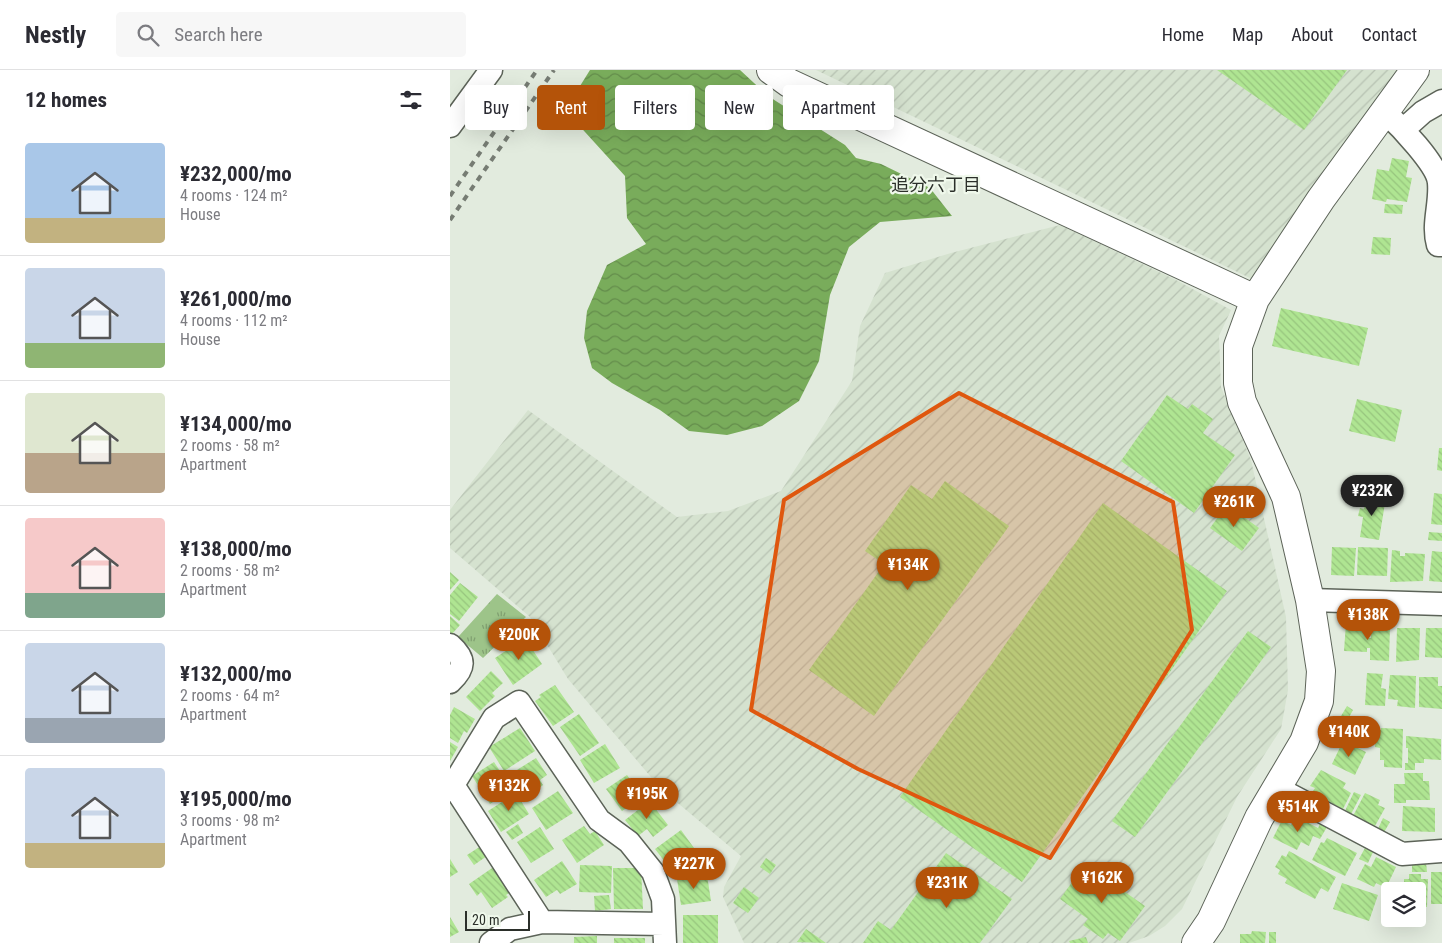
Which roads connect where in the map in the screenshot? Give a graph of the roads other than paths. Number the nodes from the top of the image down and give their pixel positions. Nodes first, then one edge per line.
1 (491, 70) edge
2 (771, 70) edge
3 (1414, 70) edge
4 (1442, 101) edge
5 (1394, 121) junction
6 (450, 126) edge
7 (1442, 245) edge
8 (1255, 299) junction
9 (1310, 600) junction
10 (1442, 604) edge
11 (450, 646) edge
12 (450, 682) edge
13 (451, 788) edge
14 (1277, 788) junction
15 (1442, 851) edge
16 (542, 922) junction
17 (665, 934) edge
18 (491, 943) edge
19 (1196, 943) edge

1 - 6 street
2 - 8 street
3 - 5 street
4 - 5 street
5 - 7 street
5 - 8 street
8 - 9 street
9 - 10 street
9 - 14 street
11 - 12 street
13 - 16 street
13 - 17 street
14 - 15 street
14 - 19 street
16 - 17 street
16 - 18 street

